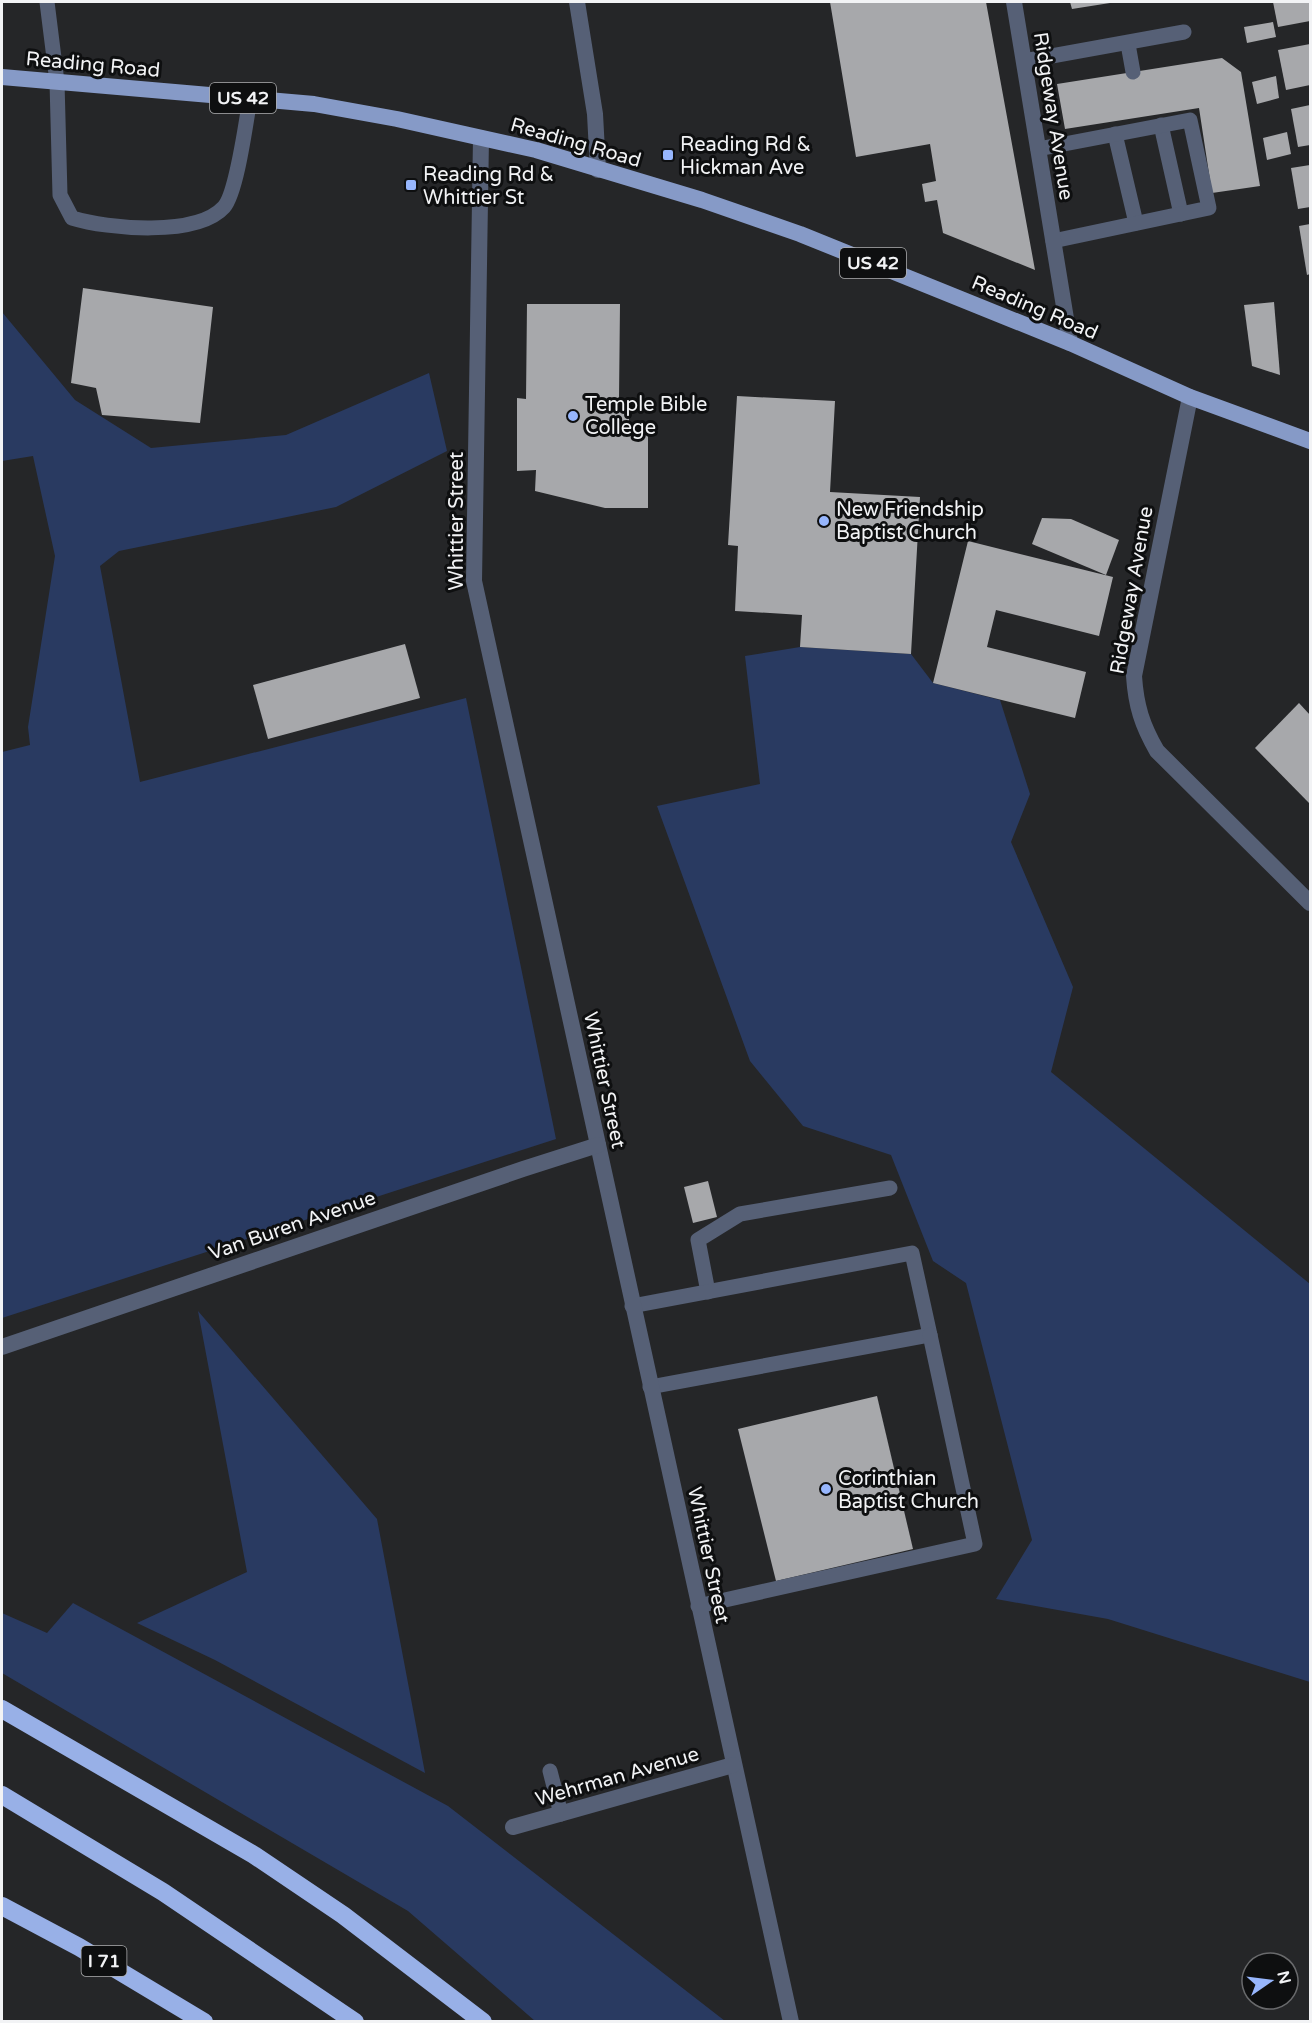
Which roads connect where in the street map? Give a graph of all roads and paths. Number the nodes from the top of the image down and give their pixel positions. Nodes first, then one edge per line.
1 (47, 2) edge
2 (577, 2) edge
3 (1014, 2) edge
4 (1184, 32) dead end
5 (1128, 44) junction
6 (1024, 61) junction
7 (1133, 72) dead end
8 (2, 77) edge
9 (57, 82) junction
10 (250, 99) junction
11 (1161, 125) junction
12 (1115, 134) junction
13 (482, 138) junction
14 (1038, 149) junction
15 (598, 170) junction
16 (1181, 214) junction
17 (1136, 223) junction
18 (1053, 241) junction
19 (1070, 343) junction
20 (1190, 397) junction
21 (1311, 441) edge
22 (1311, 903) edge
23 (598, 1145) junction
24 (890, 1188) dead end
25 (708, 1292) junction
26 (632, 1306) junction
27 (930, 1335) junction
28 (2, 1347) edge
29 (650, 1387) junction
30 (698, 1606) junction
31 (2, 1709) edge
32 (733, 1765) junction
33 (550, 1771) dead end
34 (2, 1795) edge
35 (561, 1814) junction
36 (513, 1827) dead end
37 (2, 1906) edge
38 (204, 2022) edge
39 (355, 2022) edge
40 (483, 2022) edge
41 (791, 2022) edge

1 - 9 lane
2 - 15 street
3 - 6 street, Ridgeway Avenue
4 - 5 lane
5 - 6 lane
5 - 7 lane
6 - 14 street, Ridgeway Avenue
8 - 9 main road, Reading Road / US 42
9 - 10 main road, Reading Road / US 42
9 - 10 lane
10 - 13 main road, Reading Road / US 42
11 - 12 lane
11 - 16 lane
11 - 16 lane
12 - 14 lane
12 - 17 lane
13 - 15 main road, Reading Road / US 42
13 - 23 street, Whittier Street
14 - 18 street, Ridgeway Avenue
15 - 19 main road, Reading Road / US 42
16 - 17 lane
17 - 18 lane
18 - 19 street, Ridgeway Avenue
19 - 20 main road, Reading Road / US 42
20 - 21 main road, Reading Road / US 42
20 - 22 street, Ridgeway Avenue
23 - 26 street, Whittier Street
23 - 28 street, Van Buren Avenue
24 - 25 lane
25 - 26 lane
25 - 27 lane
26 - 29 street, Whittier Street
27 - 29 lane
27 - 30 lane
29 - 30 street, Whittier Street
30 - 32 street, Whittier Street
31 - 40 highway
32 - 35 street, Wehrman Avenue
32 - 41 street, Whittier Street
33 - 35 lane
34 - 39 highway
35 - 36 street, Wehrman Avenue
37 - 38 highway, I 71

